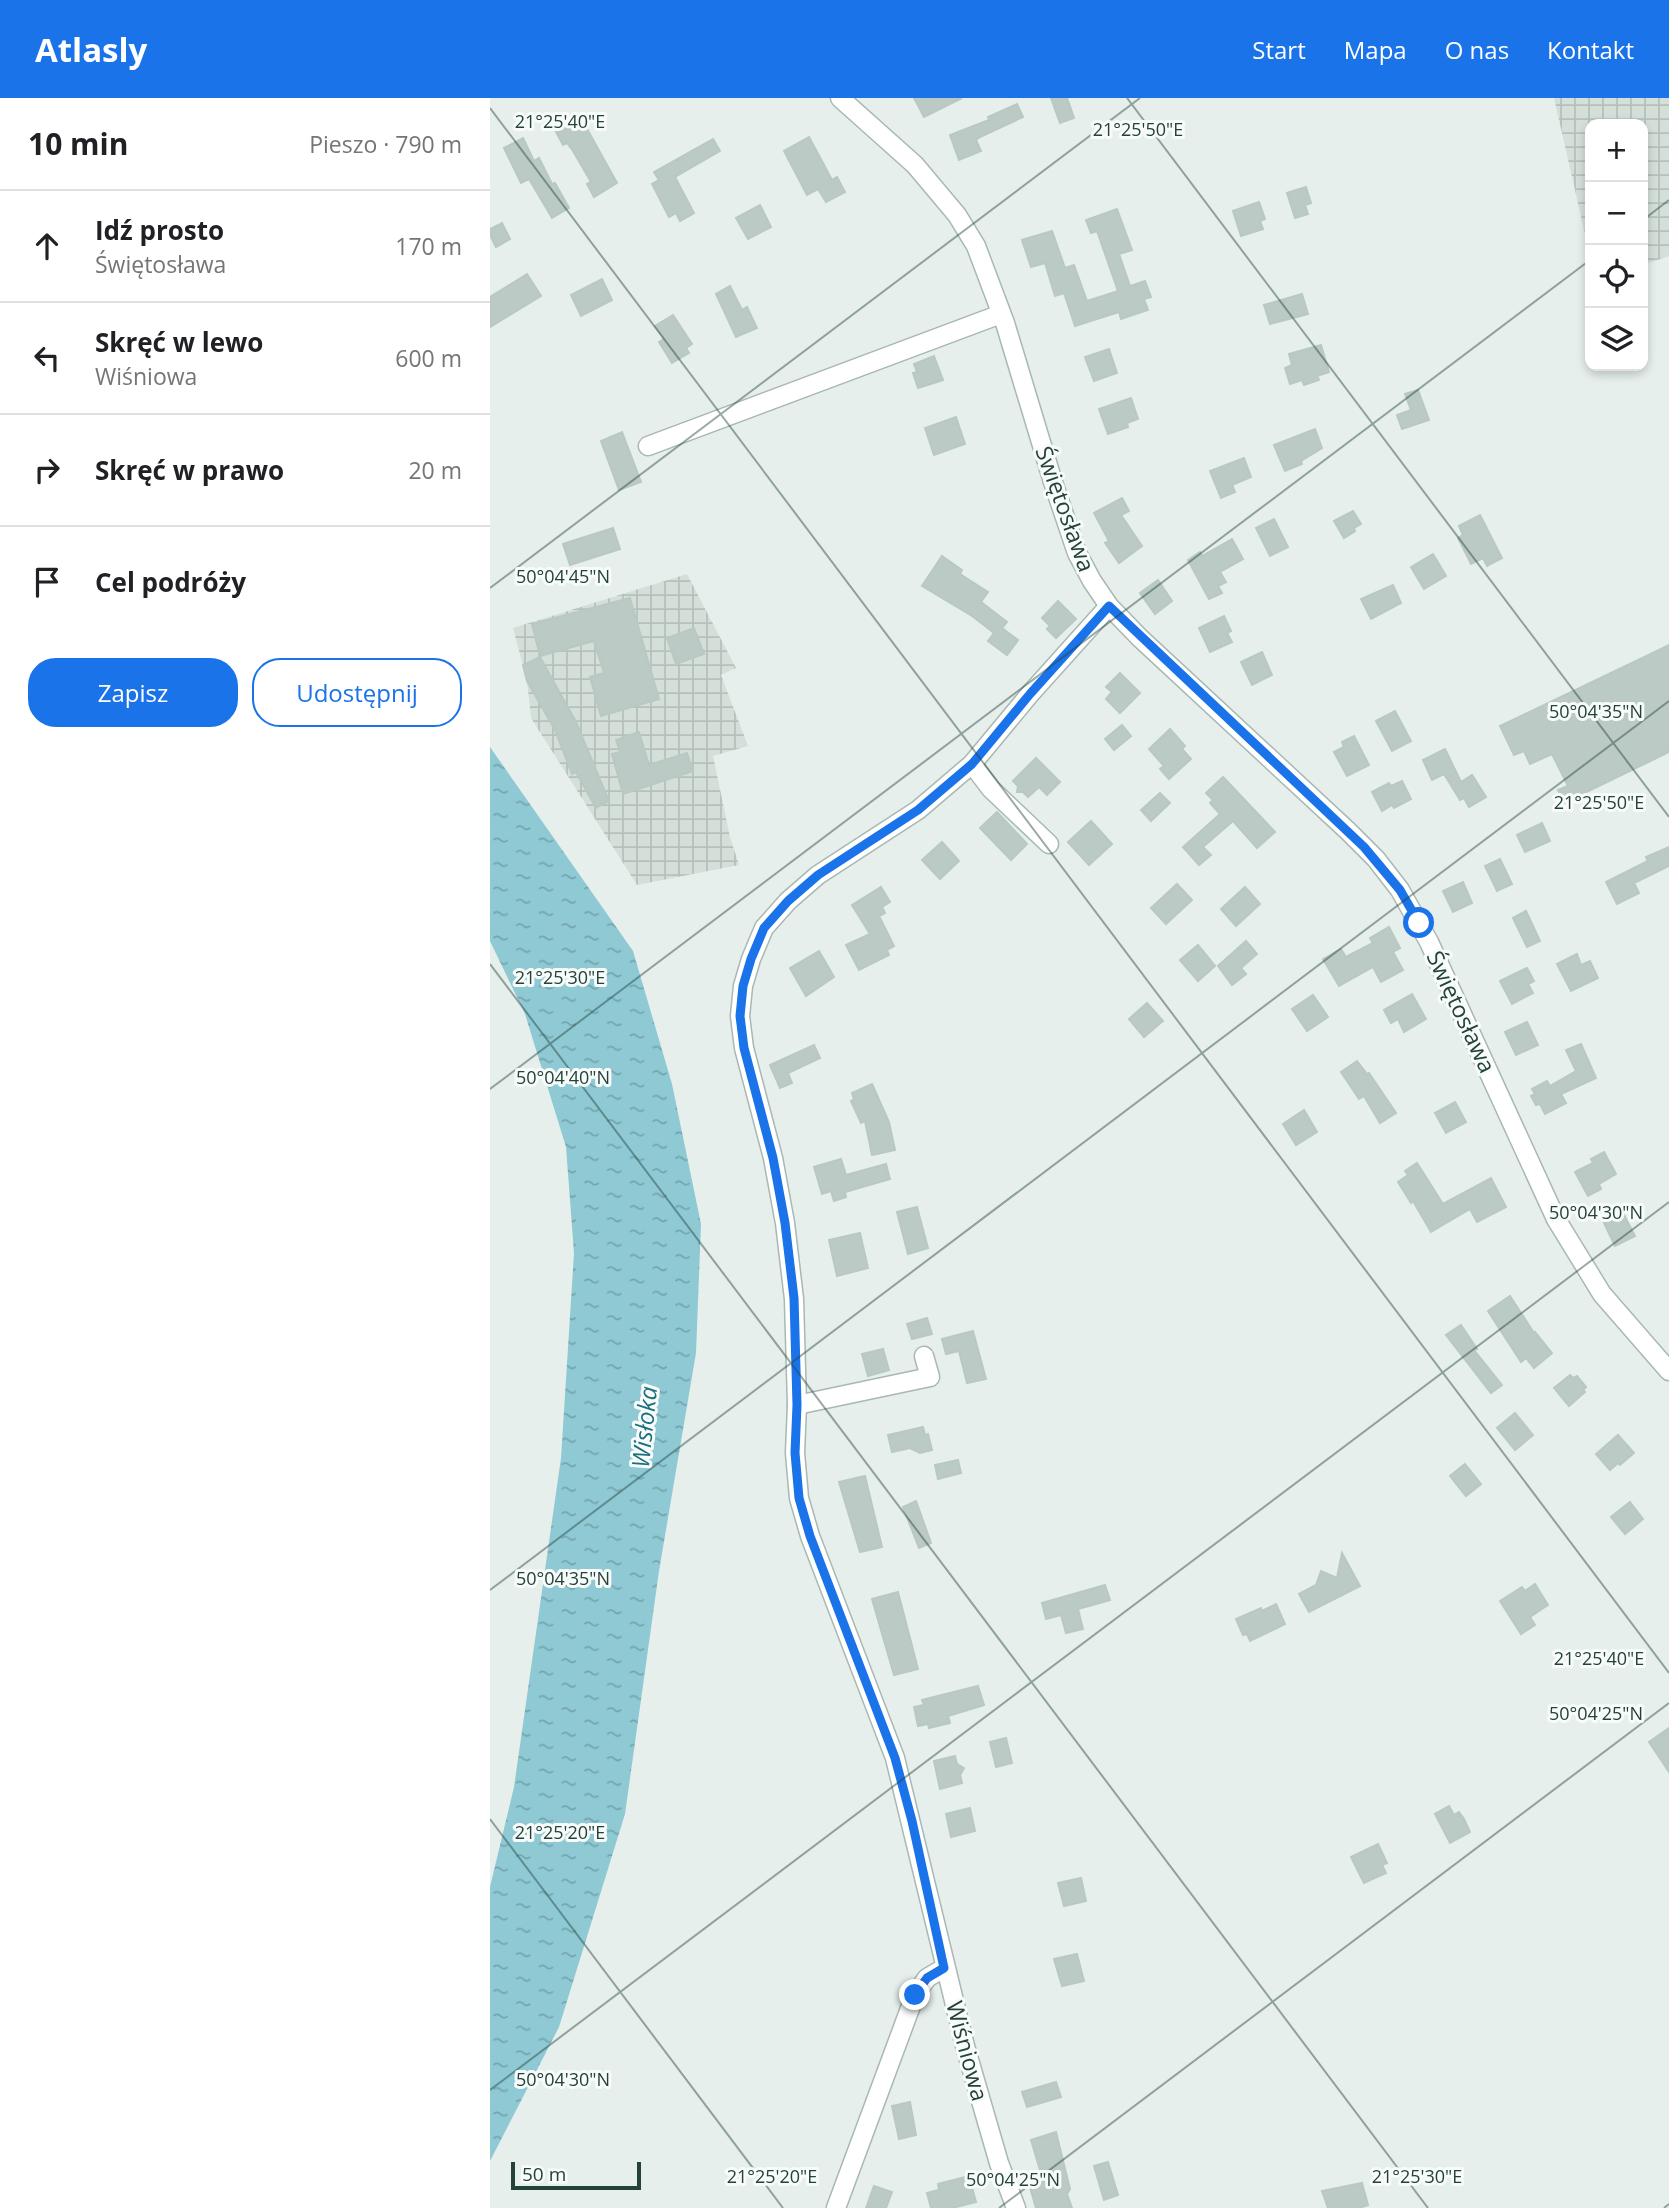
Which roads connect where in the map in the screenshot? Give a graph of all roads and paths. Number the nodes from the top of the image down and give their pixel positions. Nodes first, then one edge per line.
1 (840, 98) edge
2 (1001, 314) junction
3 (648, 446) dead end
4 (1109, 606) junction
5 (972, 764) junction
6 (1049, 844) dead end
7 (923, 1356) dead end
8 (1669, 1371) edge
9 (797, 1405) junction
10 (944, 1968) junction
11 (836, 2208) edge
12 (1016, 2208) edge

1 - 2 street, Świętosława
2 - 3 street
2 - 4 street, Świętosława
4 - 5 street, Wiśniowa
4 - 8 street, Świętosława
5 - 6 street
5 - 9 street, Wiśniowa
7 - 9 street
9 - 10 street, Wiśniowa
10 - 11 street
10 - 12 street, Wiśniowa

